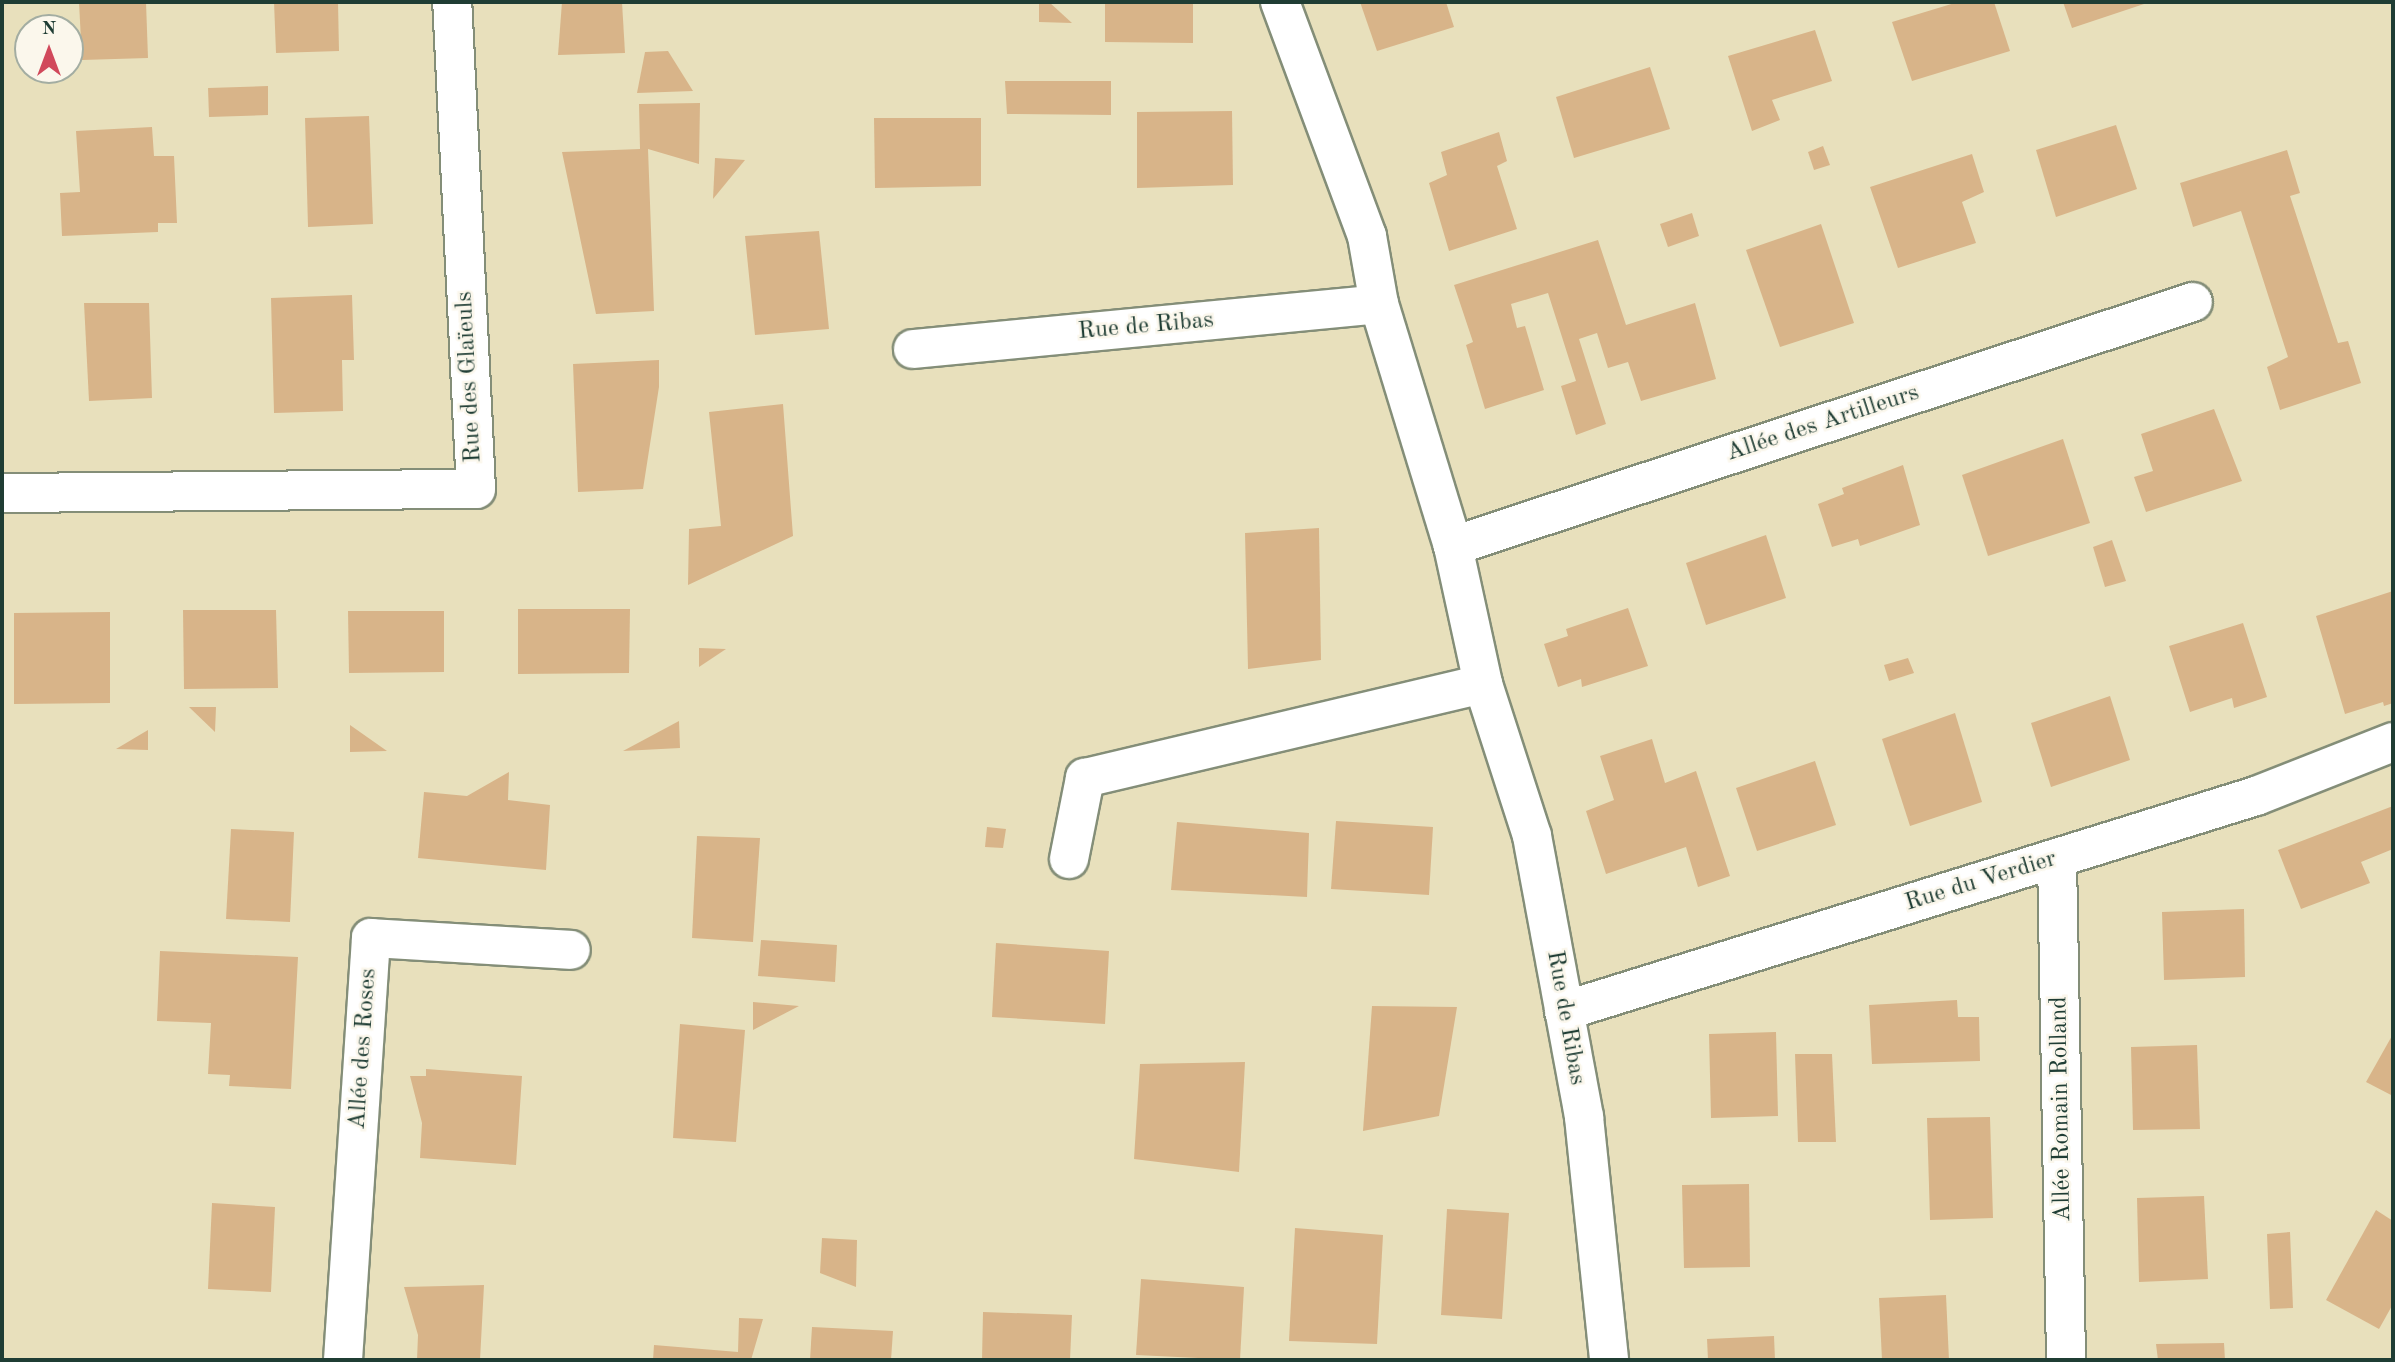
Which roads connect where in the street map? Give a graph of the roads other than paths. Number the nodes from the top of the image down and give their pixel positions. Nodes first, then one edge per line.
1 (452, 2) edge
2 (1280, 2) edge
3 (2193, 302) dead end
4 (1379, 304) junction
5 (913, 349) dead end
6 (2, 493) edge
7 (1453, 546) junction
8 (1483, 684) junction
9 (2393, 741) edge
10 (2057, 858) junction
11 (1069, 859) dead end
12 (571, 950) dead end
13 (1564, 1011) junction
14 (343, 1360) edge
15 (1609, 1360) edge
16 (2066, 1360) edge

1 - 6 street, Rue des Glaïeuls
2 - 4 street, Rue de Ribas
3 - 7 street, Allée des Artilleurs
4 - 5 street, Rue de Ribas
4 - 7 street, Rue de Ribas
7 - 8 street, Rue de Ribas
8 - 11 street
8 - 13 street, Rue de Ribas
9 - 10 street, Rue du Verdier
10 - 13 street, Rue du Verdier
10 - 16 street, Allée Romain Rolland
12 - 14 street, Allée des Roses
13 - 15 street, Rue de Ribas

